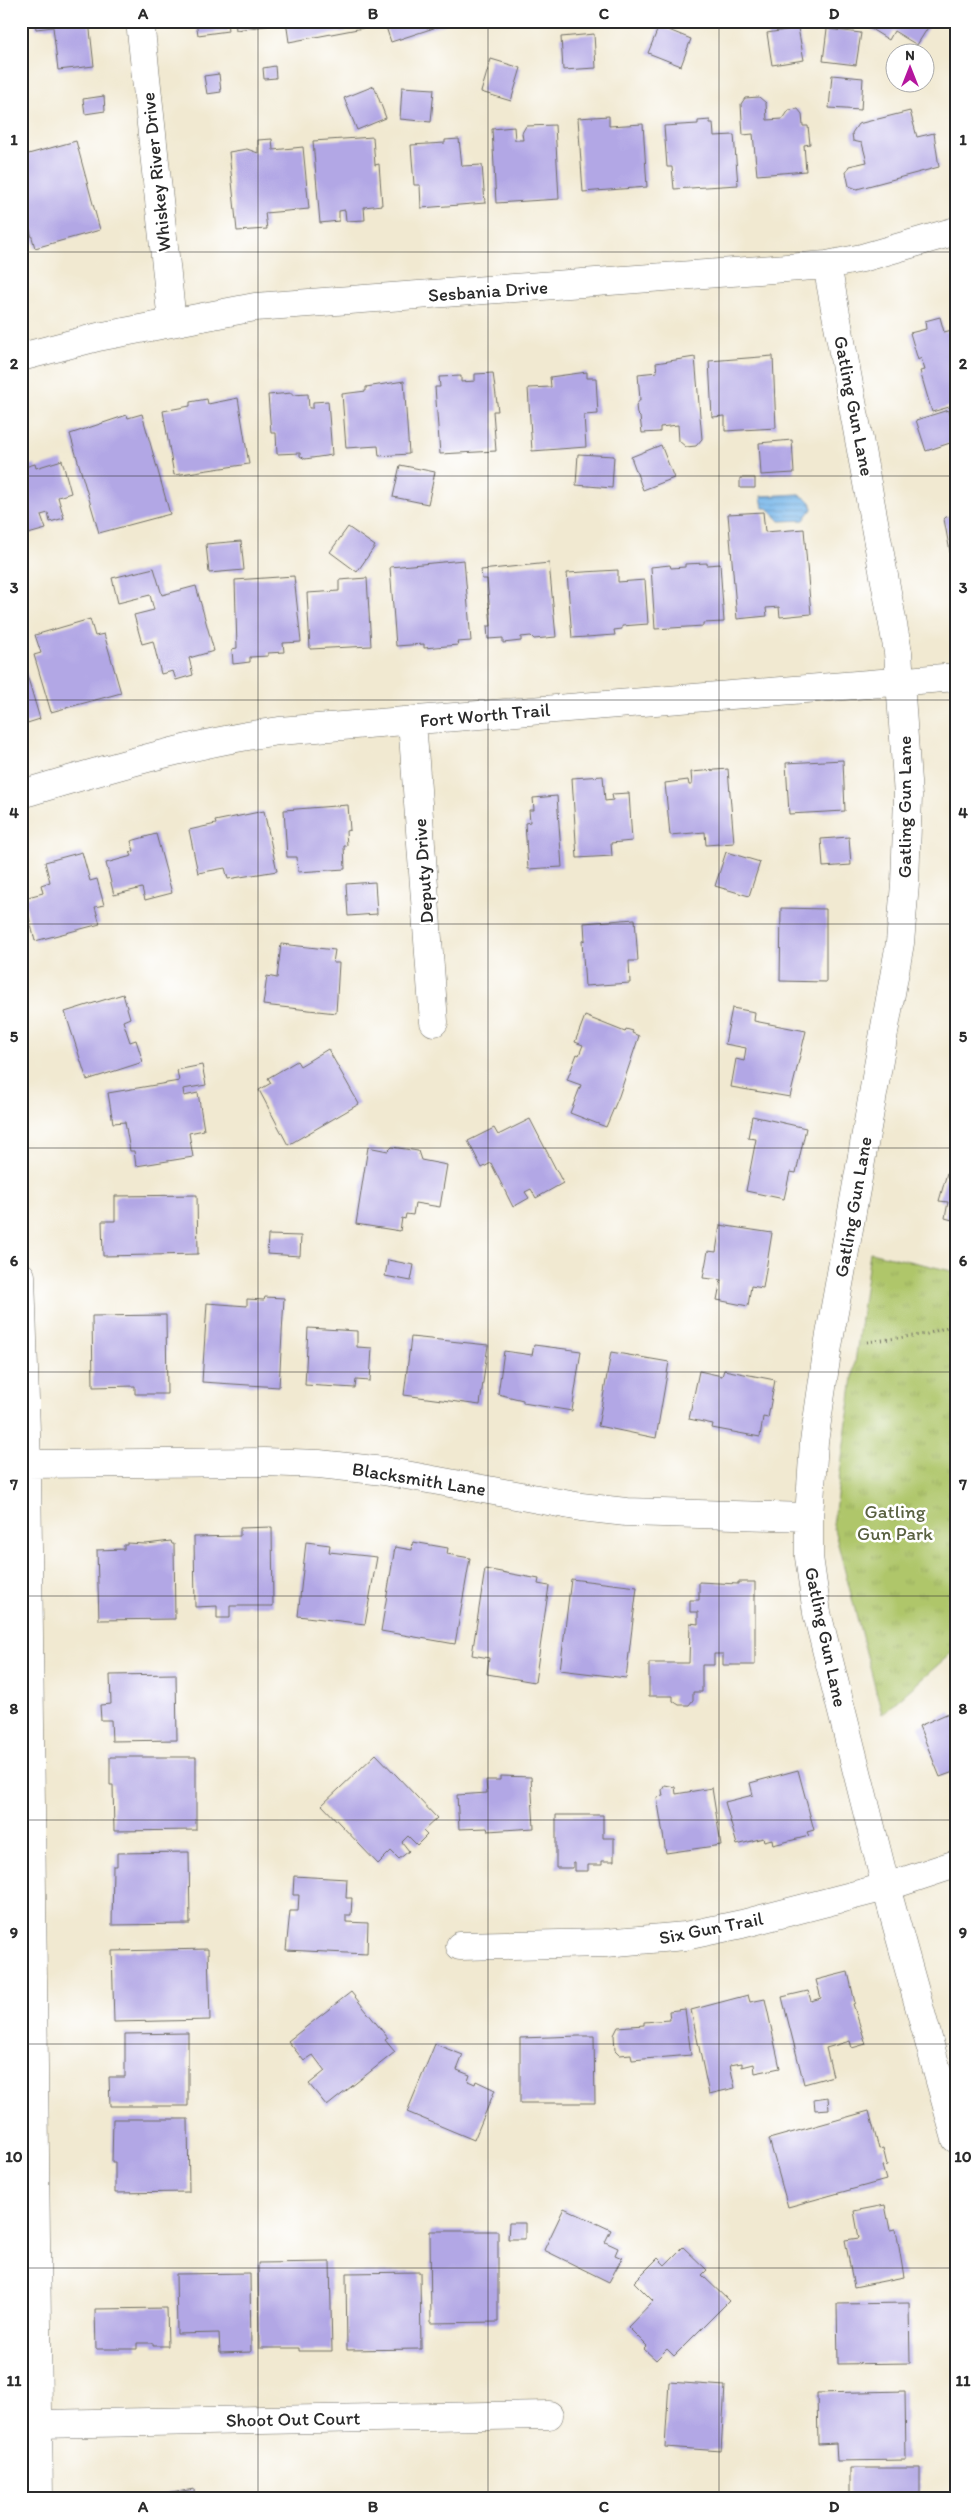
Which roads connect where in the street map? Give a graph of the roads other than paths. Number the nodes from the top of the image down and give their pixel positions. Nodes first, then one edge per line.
1 (140, 21) edge
2 (956, 231) edge
3 (827, 265) junction
4 (172, 322) junction
5 (21, 358) edge
6 (956, 677) edge
7 (901, 682) junction
8 (412, 721) junction
9 (21, 794) edge
10 (434, 1022) dead end
11 (21, 1276) edge
12 (27, 1464) junction
13 (809, 1517) junction
14 (25, 1666) edge
15 (956, 1864) edge
16 (886, 1887) junction
17 (460, 1946) dead end
18 (956, 2139) edge
19 (549, 2415) dead end
20 (37, 2424) junction
21 (40, 2499) edge

1 - 4 street, Whiskey River Drive
2 - 3 street, Sesbania Drive
3 - 4 street, Sesbania Drive
3 - 7 street, Gatling Gun Lane
4 - 5 street, Sesbania Drive
6 - 7 street, Fort Worth Trail
7 - 8 street, Fort Worth Trail
7 - 13 street, Gatling Gun Lane
8 - 9 street, Fort Worth Trail
8 - 10 street, Deputy Drive
11 - 12 street
12 - 13 street, Blacksmith Lane
12 - 14 street
13 - 16 street, Gatling Gun Lane
14 - 20 street
15 - 16 street, Six Gun Trail
16 - 17 street, Six Gun Trail
16 - 18 street, Gatling Gun Lane
19 - 20 street, Shoot Out Court
20 - 21 street

